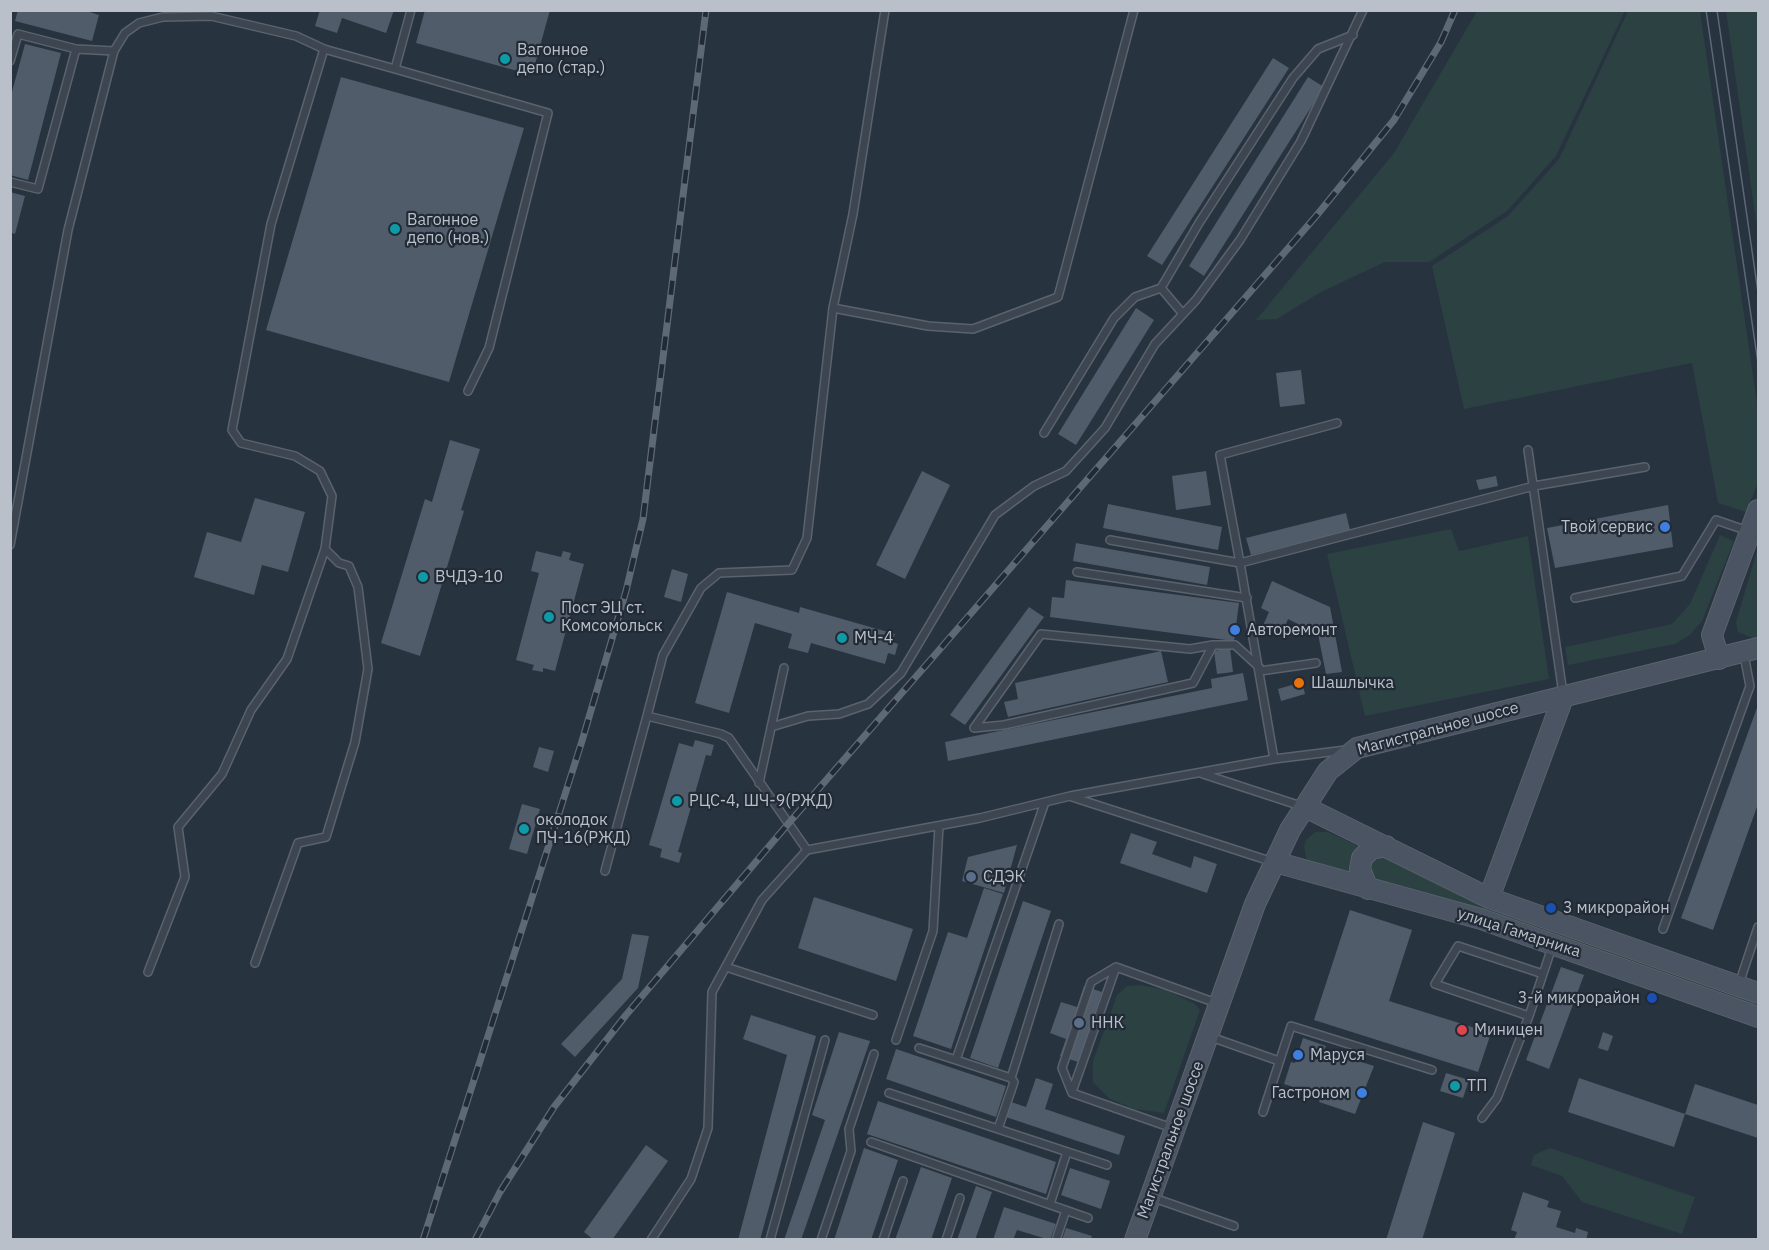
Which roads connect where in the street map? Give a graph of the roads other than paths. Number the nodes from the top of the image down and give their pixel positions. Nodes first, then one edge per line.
1 (411, 10) edge
2 (885, 10) edge
3 (1134, 10) edge
4 (1363, 10) edge
5 (1353, 35) junction
6 (76, 49) junction
7 (324, 49) junction
8 (114, 51) junction
9 (10, 61) edge
10 (395, 69) junction
11 (10, 182) edge
12 (1161, 288) junction
13 (833, 308) junction
14 (1183, 314) junction
15 (468, 391) dead end
16 (1337, 423) dead end
17 (1044, 433) dead end
18 (1528, 450) dead end
19 (1645, 467) dead end
20 (1534, 486) junction
21 (1758, 510) edge
22 (1750, 531) junction
23 (1110, 540) dead end
24 (10, 545) edge
25 (325, 549) junction
26 (1240, 563) junction
27 (1077, 572) dead end
28 (1247, 598) junction
29 (1575, 598) dead end
30 (1213, 645) junction
31 (1751, 650) edge
32 (1719, 658) junction
33 (1316, 663) dead end
34 (784, 668) dead end
35 (1259, 669) junction
36 (1564, 695) junction
37 (647, 716) junction
38 (771, 727) junction
39 (1357, 748) junction
40 (1274, 759) junction
41 (1201, 773) junction
42 (759, 783) junction
43 (1070, 796) junction
44 (1045, 802) junction
45 (1305, 807) junction
46 (939, 826) junction
47 (1386, 846) junction
48 (807, 850) junction
49 (1275, 862) junction
50 (605, 871) dead end
51 (1368, 888) junction
52 (1489, 898) junction
53 (1059, 924) dead end
54 (1758, 927) edge
55 (1663, 929) dead end
56 (1553, 944) junction
57 (255, 963) dead end
58 (726, 967) junction
59 (1116, 968) junction
60 (148, 972) dead end
61 (1543, 974) junction
62 (1738, 986) junction
63 (1758, 993) edge
64 (1220, 1004) junction
65 (873, 1015) dead end
66 (1529, 1016) junction
67 (1758, 1017) edge
68 (1208, 1036) junction
69 (825, 1040) dead end
70 (896, 1040) dead end
71 (919, 1048) dead end
72 (874, 1054) dead end
73 (956, 1060) junction
74 (1280, 1061) junction
75 (1432, 1070) dead end
76 (1011, 1078) junction
77 (889, 1093) dead end
78 (1072, 1093) junction
79 (1263, 1112) dead end
80 (1482, 1118) dead end
81 (998, 1129) junction
82 (1175, 1129) junction
83 (871, 1142) dead end
84 (1067, 1152) junction
85 (1107, 1165) dead end
86 (903, 1181) dead end
87 (1150, 1197) junction
88 (960, 1198) dead end
89 (1050, 1204) junction
90 (1066, 1210) junction
91 (1088, 1218) dead end
92 (1234, 1227) dead end
93 (651, 1239) edge
94 (770, 1239) edge
95 (821, 1239) edge
96 (883, 1239) edge
97 (946, 1239) edge
98 (1056, 1239) edge
99 (1135, 1239) edge

1 - 10 lane
2 - 13 lane
3 - 13 lane
4 - 5 lane
5 - 12 lane
5 - 14 lane
6 - 8 lane
6 - 9 lane
6 - 11 lane
7 - 8 lane
7 - 10 lane
7 - 25 lane
8 - 24 lane
10 - 15 lane
12 - 14 lane
12 - 17 lane
13 - 37 lane
14 - 38 lane
16 - 26 lane
18 - 20 lane
19 - 20 lane
20 - 26 lane
20 - 36 lane
21 - 22 street
22 - 29 lane
22 - 32 street
23 - 26 lane
25 - 57 lane
25 - 60 lane
26 - 28 lane
27 - 28 lane
28 - 35 lane
30 - 30 lane
30 - 35 lane
31 - 32 street, Магистральное шоссе
31 - 55 lane
32 - 36 street, Магистральное шоссе
33 - 35 lane
34 - 38 lane
35 - 40 lane
36 - 39 street, Магистральное шоссе
36 - 52 street
37 - 42 lane
37 - 50 lane
38 - 42 lane
39 - 40 lane
39 - 45 street, Магистральное шоссе
40 - 41 lane
41 - 43 lane
41 - 45 lane
42 - 48 lane
43 - 44 lane
43 - 49 lane
44 - 46 lane
44 - 73 lane
45 - 47 street, улица Гамарника
45 - 49 street, Магистральное шоссе
46 - 48 lane
46 - 70 lane
47 - 51 street
47 - 52 street, улица Гамарника
48 - 58 lane
49 - 51 street, улица Гамарника
49 - 64 street, Магистральное шоссе
51 - 56 street, улица Гамарника
52 - 62 street, улица Гамарника
53 - 76 lane
54 - 62 lane
56 - 61 lane
56 - 67 street, улица Гамарника
58 - 65 lane
58 - 93 lane
59 - 64 lane
59 - 78 lane
59 - 78 lane
61 - 66 lane
61 - 66 lane
62 - 63 street, улица Гамарника
64 - 68 street, Магистральное шоссе
66 - 80 lane
68 - 74 lane
68 - 82 street, Магистральное шоссе
69 - 94 lane
71 - 73 lane
72 - 95 lane
73 - 76 lane
74 - 75 lane
74 - 79 lane
76 - 81 lane
77 - 81 lane
78 - 82 lane
81 - 84 lane
82 - 87 street, Магистральное шоссе
83 - 89 lane
84 - 85 lane
84 - 89 lane
86 - 96 lane
87 - 92 lane
87 - 99 street, Магистральное шоссе
88 - 97 lane
89 - 90 lane
90 - 91 lane
90 - 98 lane

